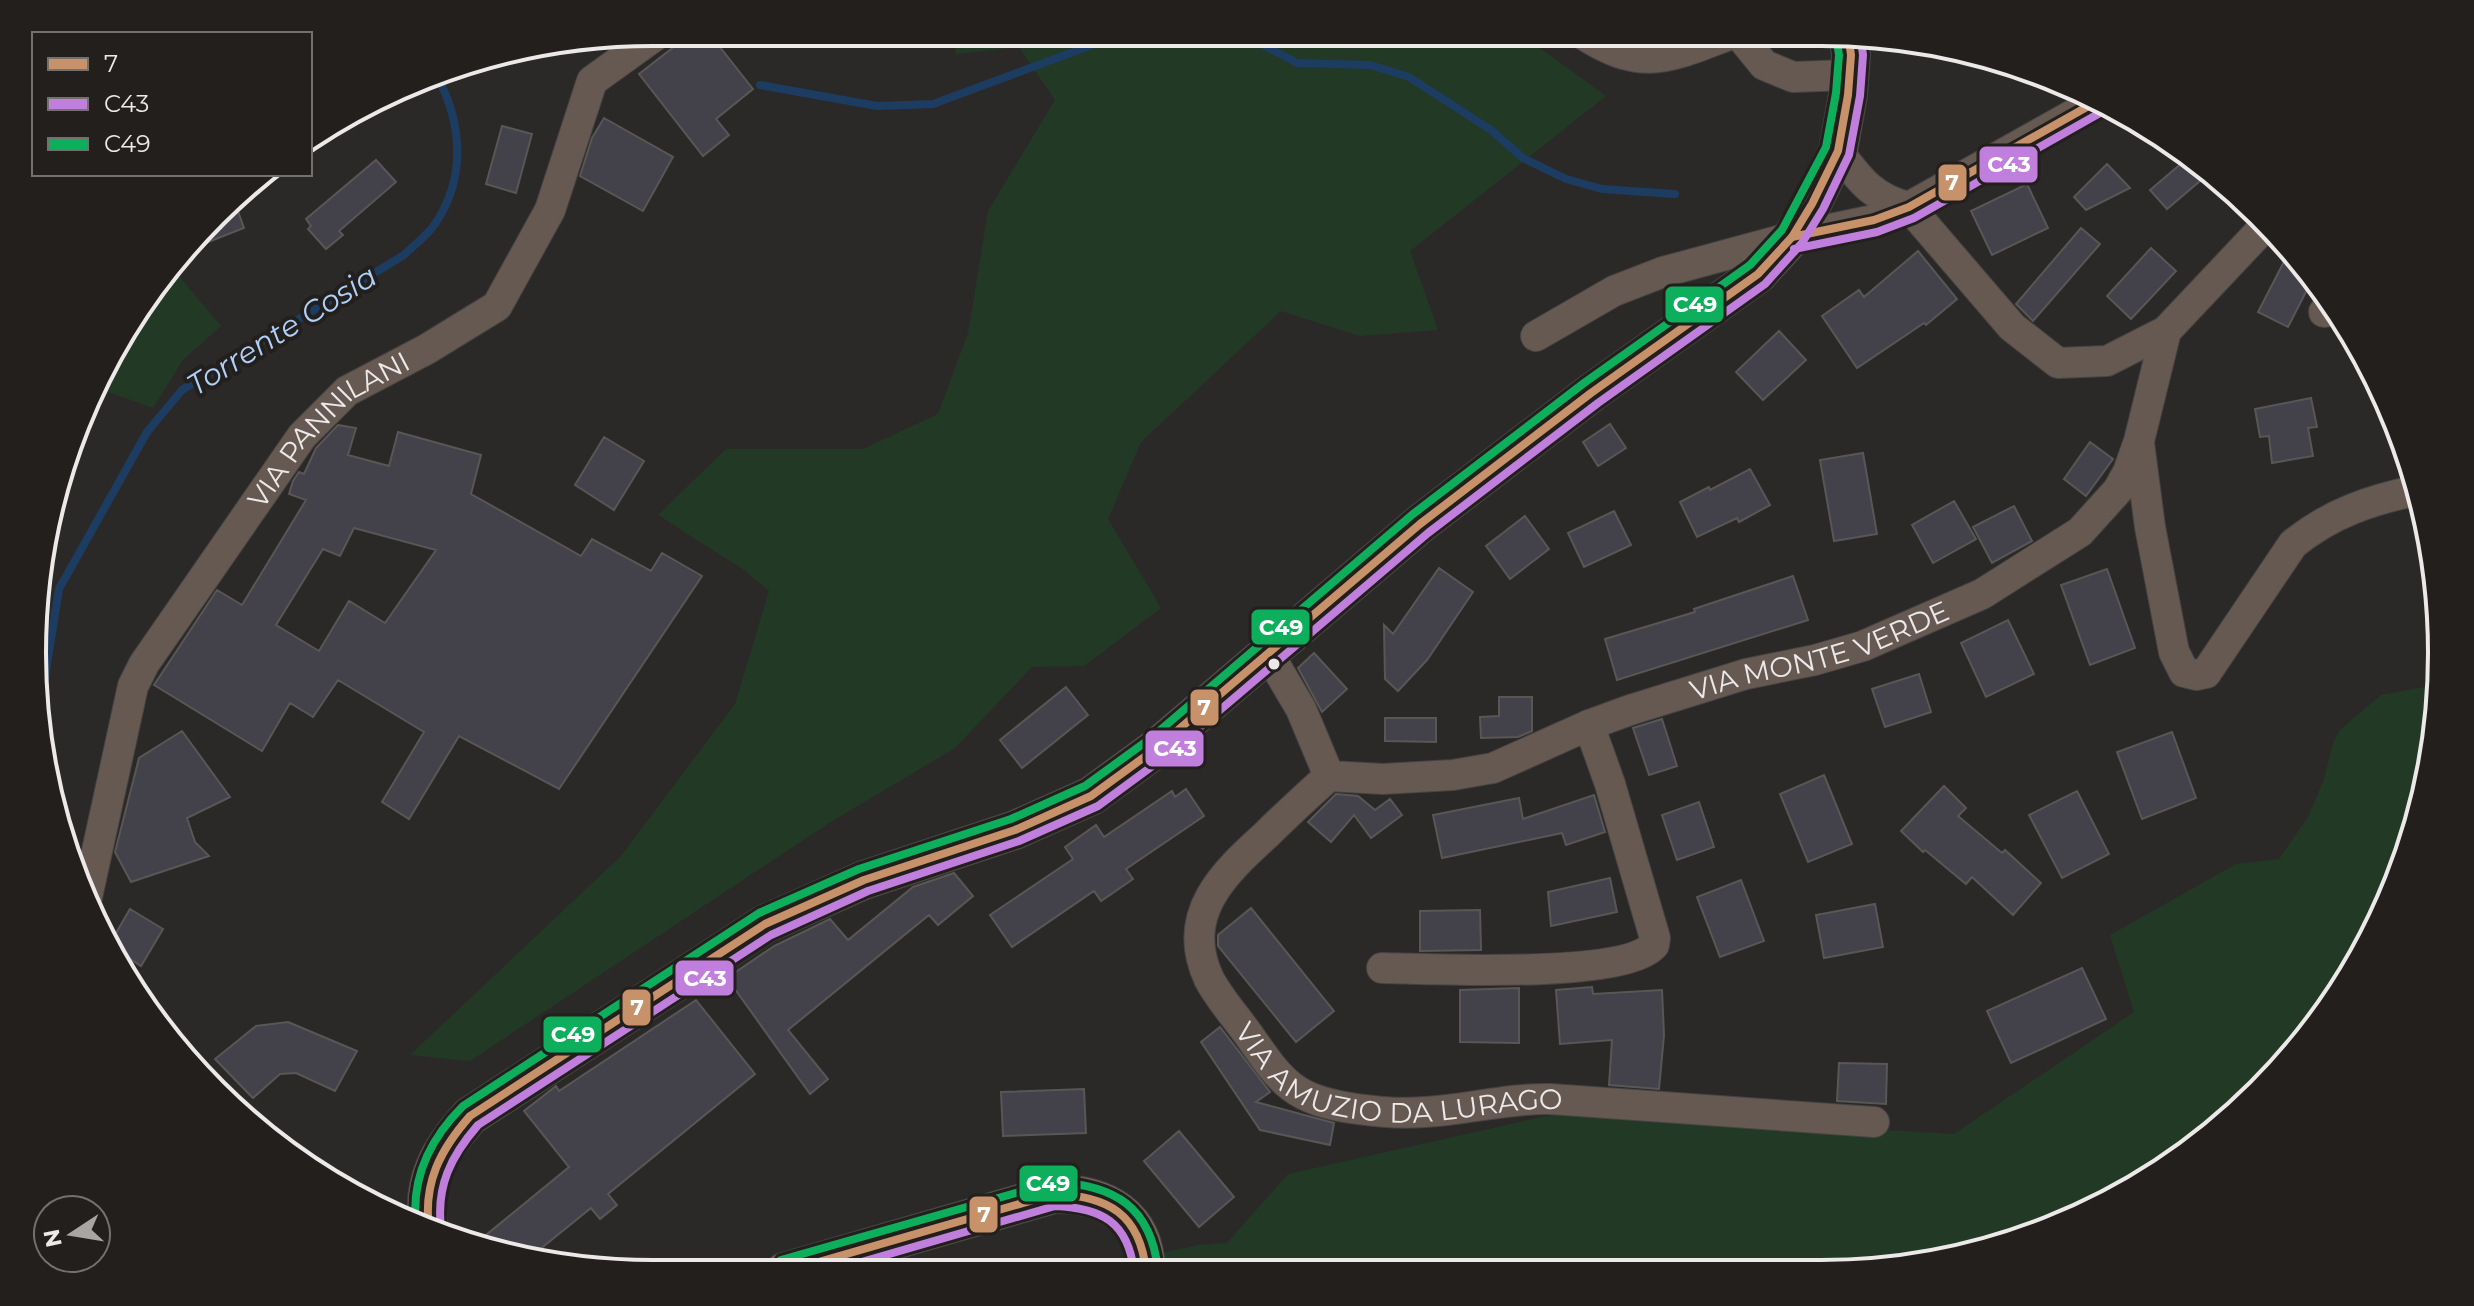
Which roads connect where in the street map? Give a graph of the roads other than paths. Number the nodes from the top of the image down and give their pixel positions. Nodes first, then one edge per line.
1 (640, 46) edge
2 (1606, 46) edge
3 (1696, 46) edge
4 (1747, 46) edge
5 (1850, 47) edge
6 (1849, 75) junction
7 (2086, 108) edge
8 (1838, 151) junction
9 (1909, 207) junction
10 (2258, 233) edge
11 (1792, 237) junction
12 (2166, 331) junction
13 (1536, 336) dead end
14 (2139, 441) junction
15 (2406, 493) edge
16 (1268, 653) junction
17 (1589, 725) junction
18 (1329, 776) junction
19 (90, 881) edge
20 (1382, 968) dead end
21 (1874, 1122) dead end
22 (429, 1217) edge
23 (825, 1260) edge
24 (1145, 1260) edge

1 - 19 street, VIA PANNILANI
2 - 3 street
4 - 6 street
5 - 6 main road
6 - 8 main road
7 - 9 street
8 - 9 street
8 - 11 main road
9 - 11 street
9 - 12 street
10 - 12 street
11 - 13 street
11 - 16 main road
12 - 14 street
14 - 15 street
14 - 17 street, VIA MONTE VERDE
16 - 18 street
16 - 22 main road
17 - 18 street, VIA MONTE VERDE
17 - 20 street
18 - 21 street, VIA AMUZIO DA LURAGO
23 - 24 main road

